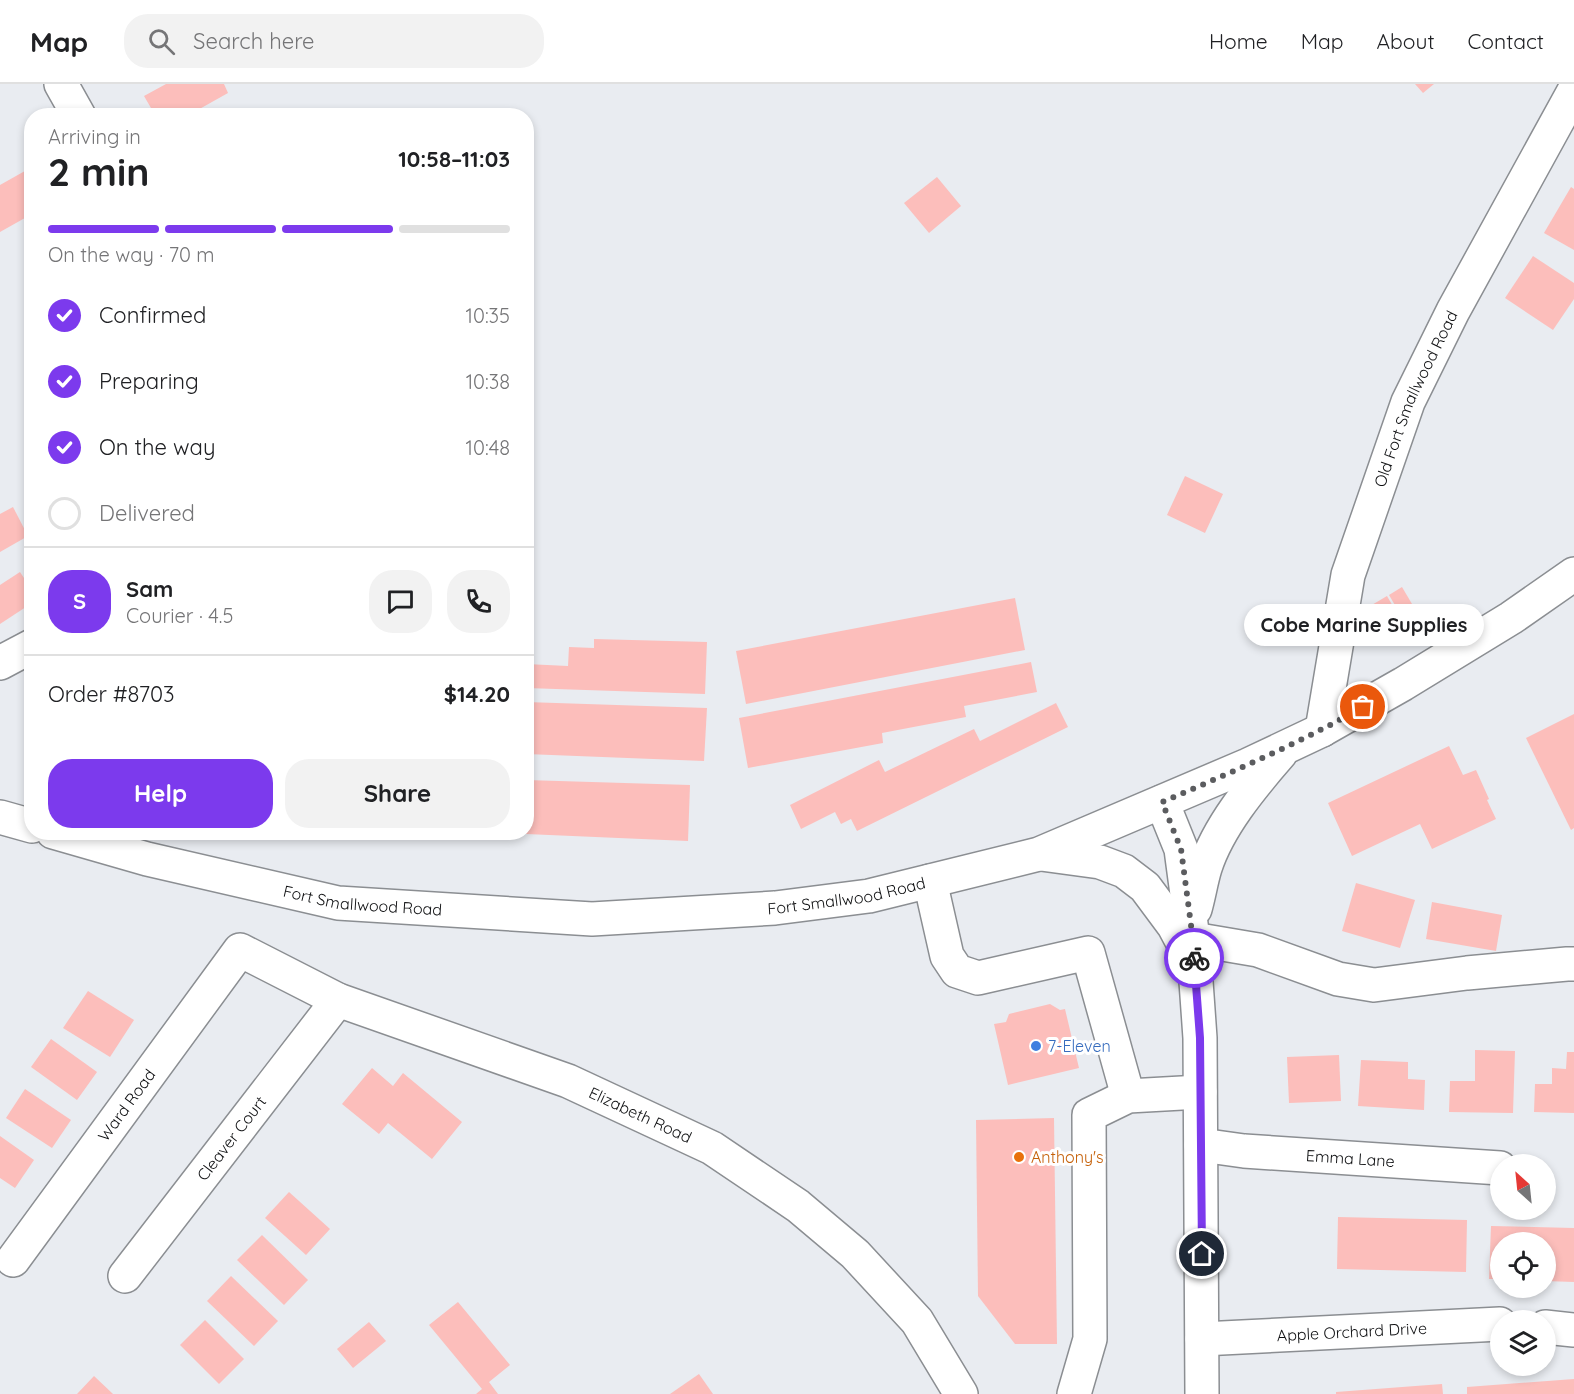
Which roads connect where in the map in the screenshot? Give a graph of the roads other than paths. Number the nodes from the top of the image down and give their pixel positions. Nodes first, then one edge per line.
1 (61, 84) edge
2 (1574, 91) edge
3 (74, 108) edge
4 (1574, 574) edge
5 (24, 650) edge
6 (0, 663) edge
7 (1322, 730) junction
8 (1286, 747) junction
9 (1162, 802) junction
10 (0, 817) edge
11 (24, 824) edge
12 (81, 840) edge
13 (1039, 854) junction
14 (930, 881) junction
15 (1193, 943) junction
16 (240, 950) joint
17 (1574, 964) edge
18 (338, 1000) junction
19 (1200, 1092) junction
20 (1128, 1096) junction
21 (1201, 1145) junction
22 (1490, 1167) edge
23 (13, 1260) dead end
24 (125, 1276) dead end
25 (1490, 1325) edge
26 (1556, 1329) edge
27 (1574, 1330) edge
28 (1203, 1339) junction
29 (961, 1394) edge
30 (1074, 1394) edge
31 (1202, 1394) edge

1 - 3 street
2 - 7 street, Old Fort Smallwood Road
4 - 7 street, Fort Smallwood Road
5 - 6 street
7 - 8 street, Fort Smallwood Road
8 - 9 street, Fort Smallwood Road
8 - 15 street
9 - 13 street, Fort Smallwood Road
9 - 15 street
10 - 11 street
12 - 14 street, Fort Smallwood Road
13 - 14 street, Fort Smallwood Road
13 - 15 street
14 - 20 street
15 - 17 street
15 - 19 street
16 - 18 street, Elizabeth Road
16 - 23 street, Ward Road
18 - 24 street, Cleaver Court
18 - 29 street, Elizabeth Road
19 - 20 street
19 - 21 street
20 - 30 street
21 - 22 street, Emma Lane
21 - 28 street
25 - 28 street, Apple Orchard Drive
26 - 27 street
28 - 31 street

